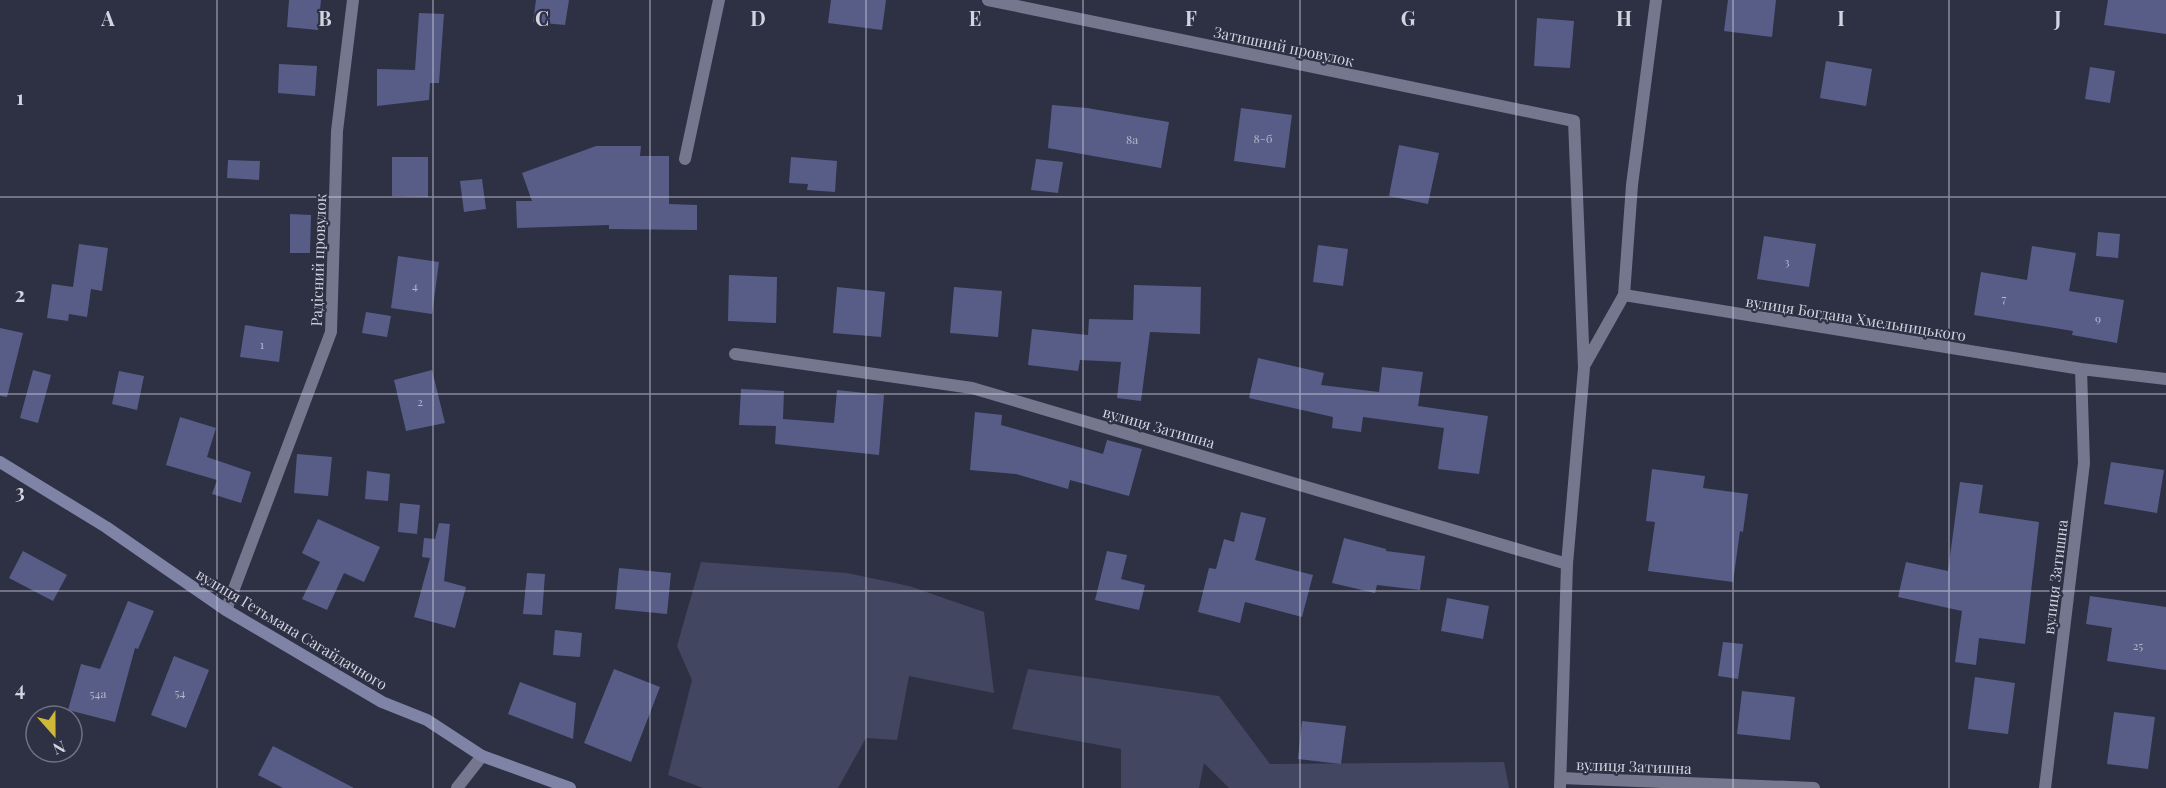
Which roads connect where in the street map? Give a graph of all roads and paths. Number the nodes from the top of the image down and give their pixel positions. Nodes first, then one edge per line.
1 (353, 0) edge
2 (719, 0) edge
3 (988, 0) edge
4 (1656, 0) edge
5 (685, 159) dead end
6 (1624, 295) junction
7 (735, 354) dead end
8 (1584, 368) junction
9 (2081, 369) junction
10 (2166, 379) edge
11 (0, 462) edge
12 (1568, 564) junction
13 (226, 610) junction
14 (483, 756) junction
15 (1561, 783) edge
16 (457, 788) edge
17 (570, 788) edge
18 (1814, 788) edge
19 (2045, 788) edge

1 - 13 street, Радісний провулок
2 - 5 street
3 - 8 street, Затишний провулок
4 - 6 street
6 - 8 street
6 - 9 street, вулиця Богдана Хмельницького
7 - 12 street, вулиця Затишна
8 - 12 street
9 - 10 street, вулиця Богдана Хмельницького
9 - 19 street, вулиця Затишна
11 - 13 main road, вулиця Гетьмана Сагайдачного
12 - 15 street
13 - 14 main road, вулиця Гетьмана Сагайдачного
14 - 16 street
14 - 17 main road, вулиця Гетьмана Сагайдачного
15 - 18 street, вулиця Затишна

